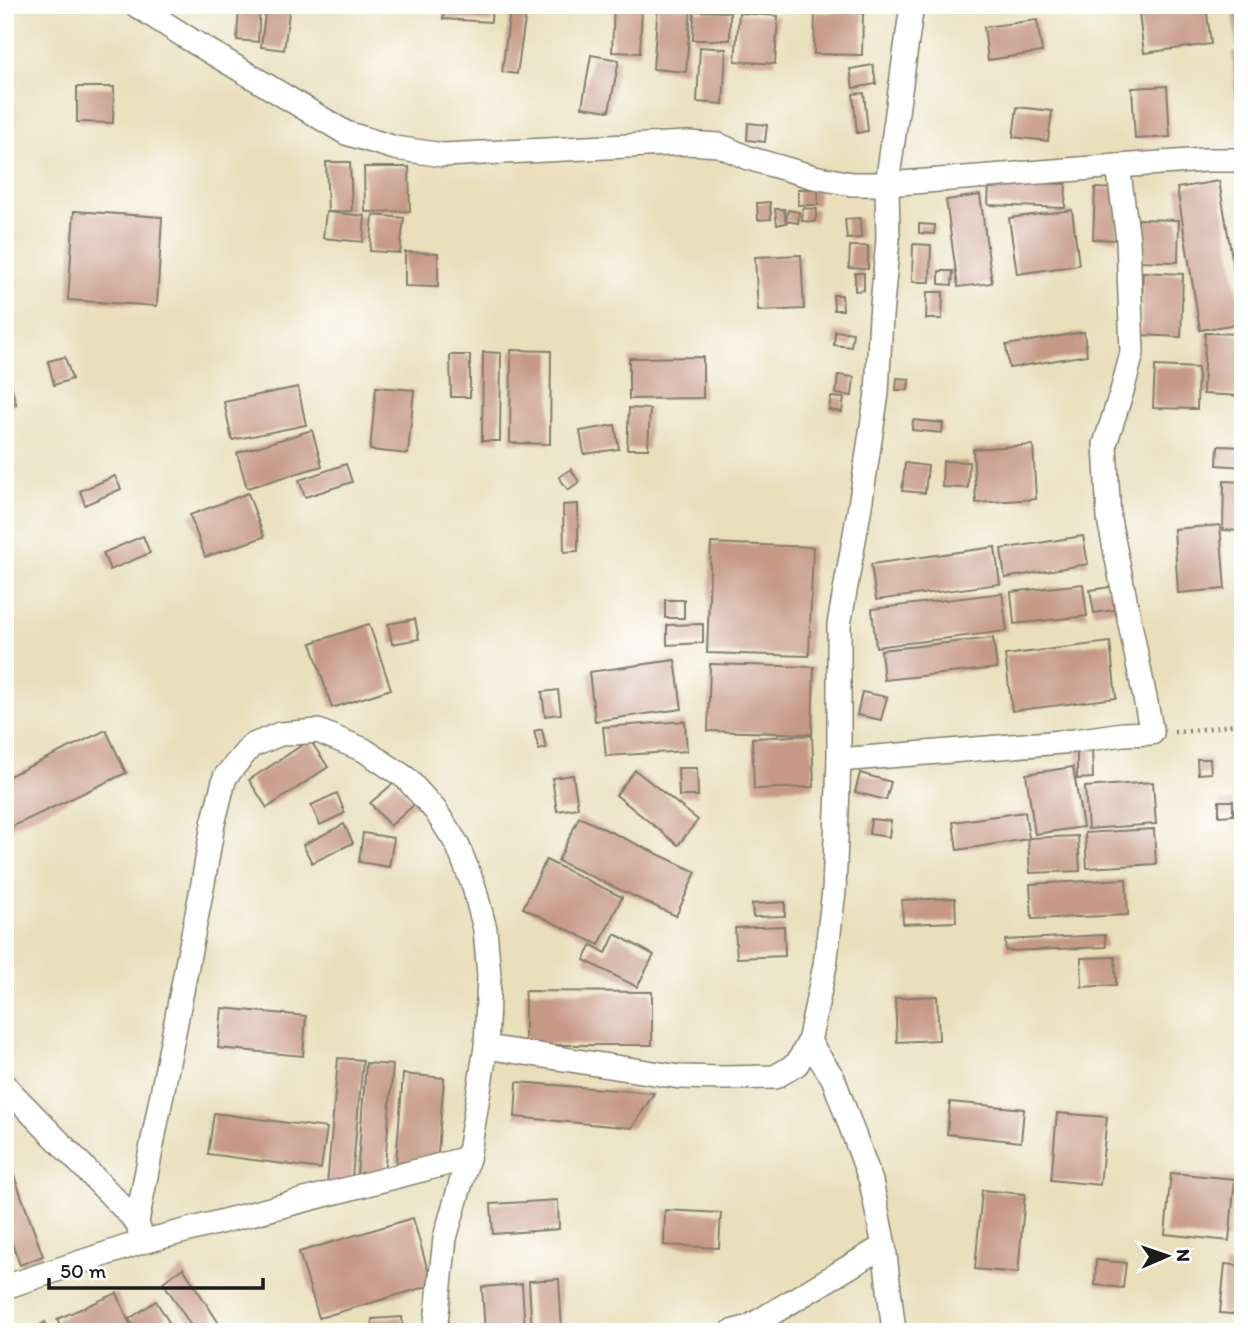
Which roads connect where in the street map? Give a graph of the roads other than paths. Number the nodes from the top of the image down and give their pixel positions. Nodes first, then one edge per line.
1 (136, 5) edge
2 (912, 5) edge
3 (1243, 160) edge
4 (1118, 166) junction
5 (887, 184) junction
6 (839, 760) junction
7 (809, 1042) junction
8 (486, 1046) junction
9 (5, 1086) edge
10 (468, 1158) junction
11 (140, 1232) junction
12 (884, 1245) junction
13 (5, 1287) edge
14 (435, 1332) edge
15 (731, 1332) edge
16 (894, 1332) edge

1 - 5 street
2 - 5 street
3 - 4 street
4 - 5 street
4 - 6 street
5 - 6 street
6 - 7 street
7 - 8 street
7 - 12 street
8 - 10 street
8 - 11 street
9 - 11 street
10 - 11 street
10 - 14 street
11 - 13 street
12 - 15 street
12 - 16 street

